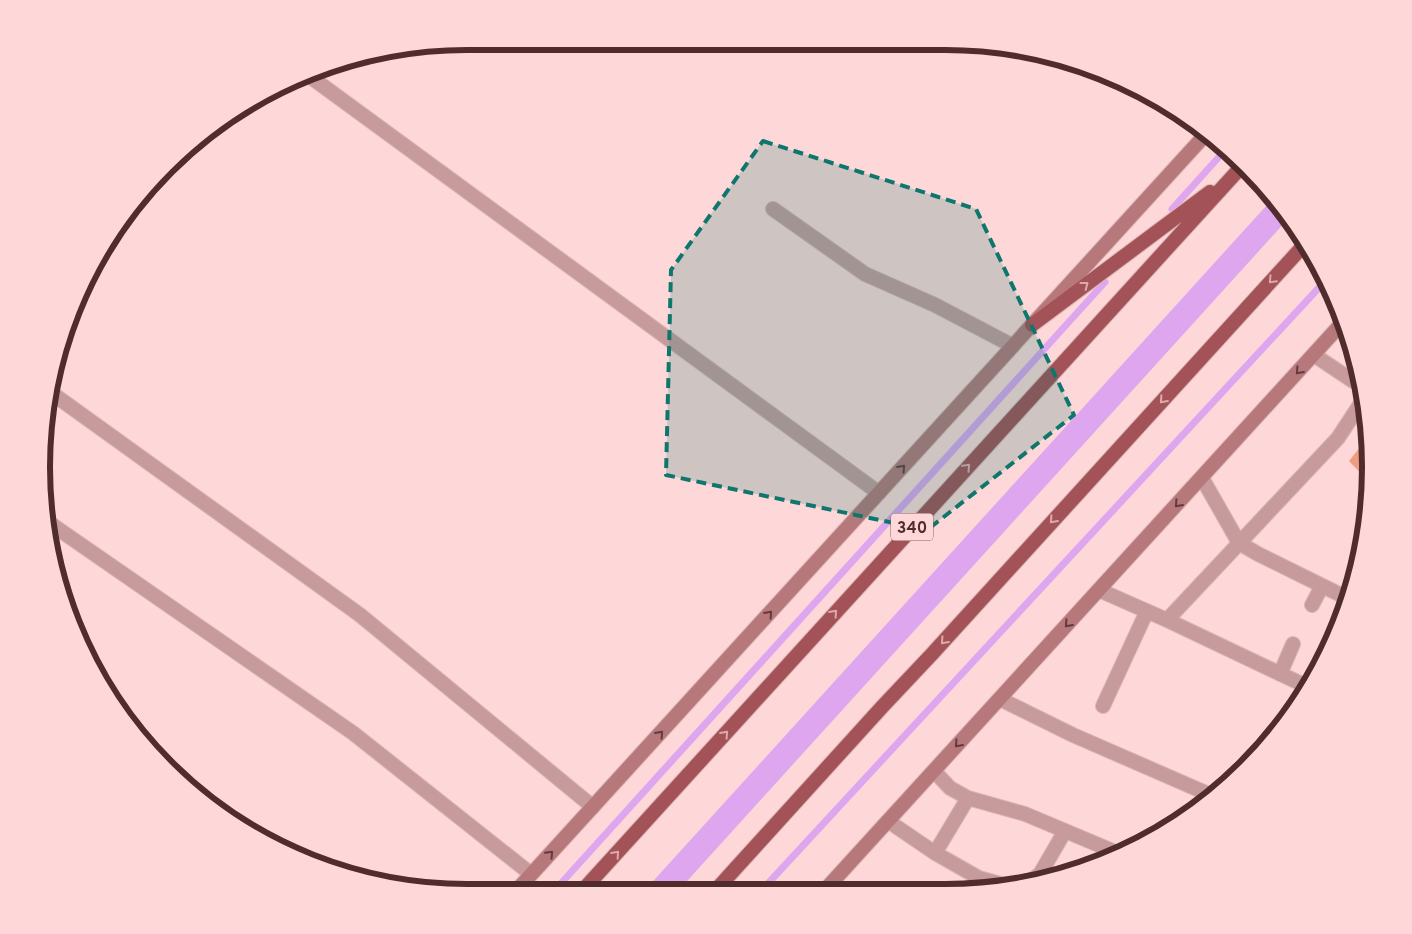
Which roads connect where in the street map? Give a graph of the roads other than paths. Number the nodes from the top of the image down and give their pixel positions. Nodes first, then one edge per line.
1 (314, 79) edge
2 (1202, 138) edge
3 (1238, 170) edge
4 (1238, 170) edge
5 (773, 209) dead end
6 (1301, 250) edge
7 (1032, 325) junction
8 (1338, 328) edge
9 (1013, 346) junction
10 (1314, 354) junction
11 (1353, 380) edge
12 (56, 396) edge
13 (1357, 409) edge
14 (1202, 478) junction
15 (879, 493) junction
16 (55, 527) edge
17 (1240, 542) junction
18 (1322, 586) junction
19 (1099, 590) junction
20 (1342, 595) edge
21 (1312, 605) dead end
22 (1148, 611) junction
23 (1167, 620) junction
24 (1293, 644) dead end
25 (1280, 674) junction
26 (1301, 684) edge
27 (1000, 699) junction
28 (1103, 706) dead end
29 (934, 771) junction
30 (1205, 793) edge
31 (968, 798) junction
32 (593, 806) junction
33 (888, 822) junction
34 (1066, 831) junction
35 (1110, 850) edge
36 (935, 853) junction
37 (1041, 873) edge
38 (531, 874) junction
39 (990, 881) edge
40 (522, 884) edge
41 (588, 884) edge
42 (721, 884) edge
43 (831, 884) edge

1 - 15 street
2 - 7 main road, 340
7 -> 3 highway
41 -> 4 highway, 340
5 - 9 street
6 -> 42 highway
7 - 9 main road, 340
8 - 10 main road
15 -> 9 main road, 340
10 - 11 street
10 -> 14 main road
12 - 32 street
13 - 17 street
14 - 17 street
14 -> 19 main road
32 -> 15 main road, 340
16 - 38 street
17 - 18 street
17 - 23 street
18 - 20 street
18 - 21 street
19 - 22 street
19 -> 27 main road
22 - 23 street
22 - 28 street
23 - 25 street
24 - 25 street
25 - 26 street
27 -> 29 main road
27 - 30 street
29 - 31 street
29 - 33 main road
31 - 34 street
31 - 36 street
38 -> 32 main road, 340
33 - 36 street
33 - 43 main road
34 - 35 street
34 - 37 street
36 - 39 street
38 - 40 main road, 340

